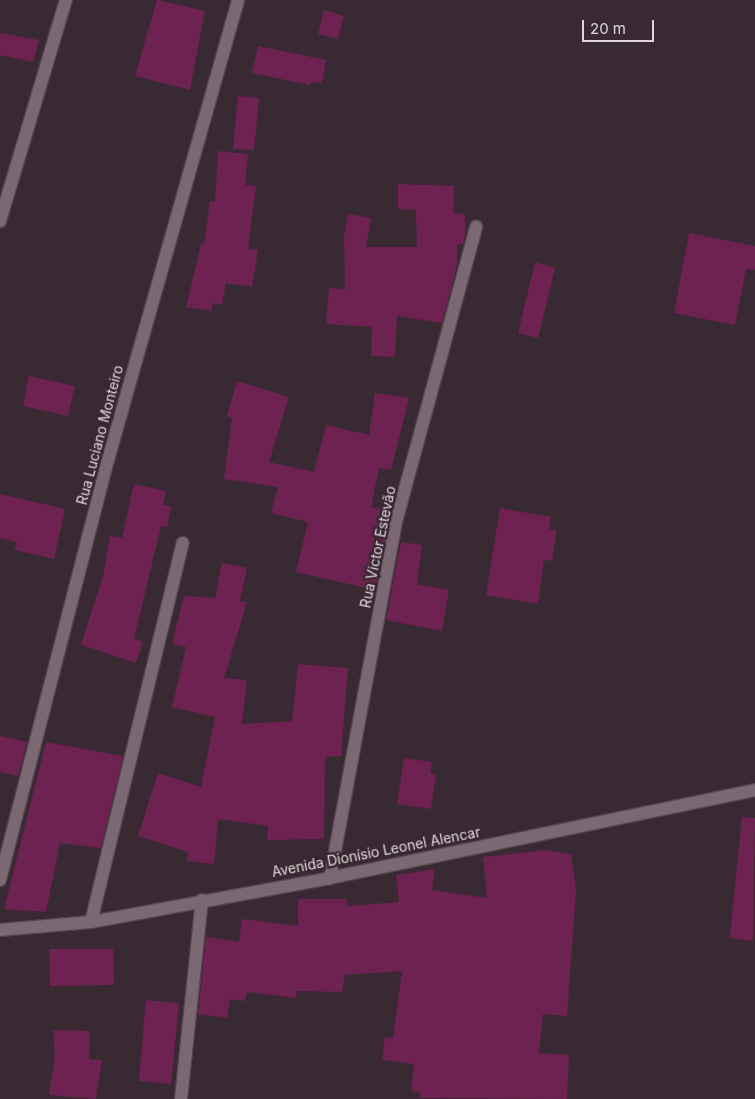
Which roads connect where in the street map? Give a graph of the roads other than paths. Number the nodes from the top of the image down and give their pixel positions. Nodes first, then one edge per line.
1 (66, 0) edge
2 (235, 2) edge
3 (0, 221) edge
4 (476, 227) dead end
5 (183, 543) dead end
6 (755, 790) edge
7 (330, 878) junction
8 (0, 880) edge
9 (202, 900) junction
10 (91, 922) junction
11 (0, 930) edge
12 (181, 1099) edge

1 - 3 street
2 - 8 street, Rua Luciano Monteiro
4 - 7 street, Rua Victor Estevão
5 - 10 street
6 - 7 street, Avenida Dionísio Leonel Alencar
7 - 9 street, Avenida Dionísio Leonel Alencar
9 - 10 street, Avenida Dionísio Leonel Alencar
9 - 12 street
10 - 11 street, Avenida Dionísio Leonel Alencar

